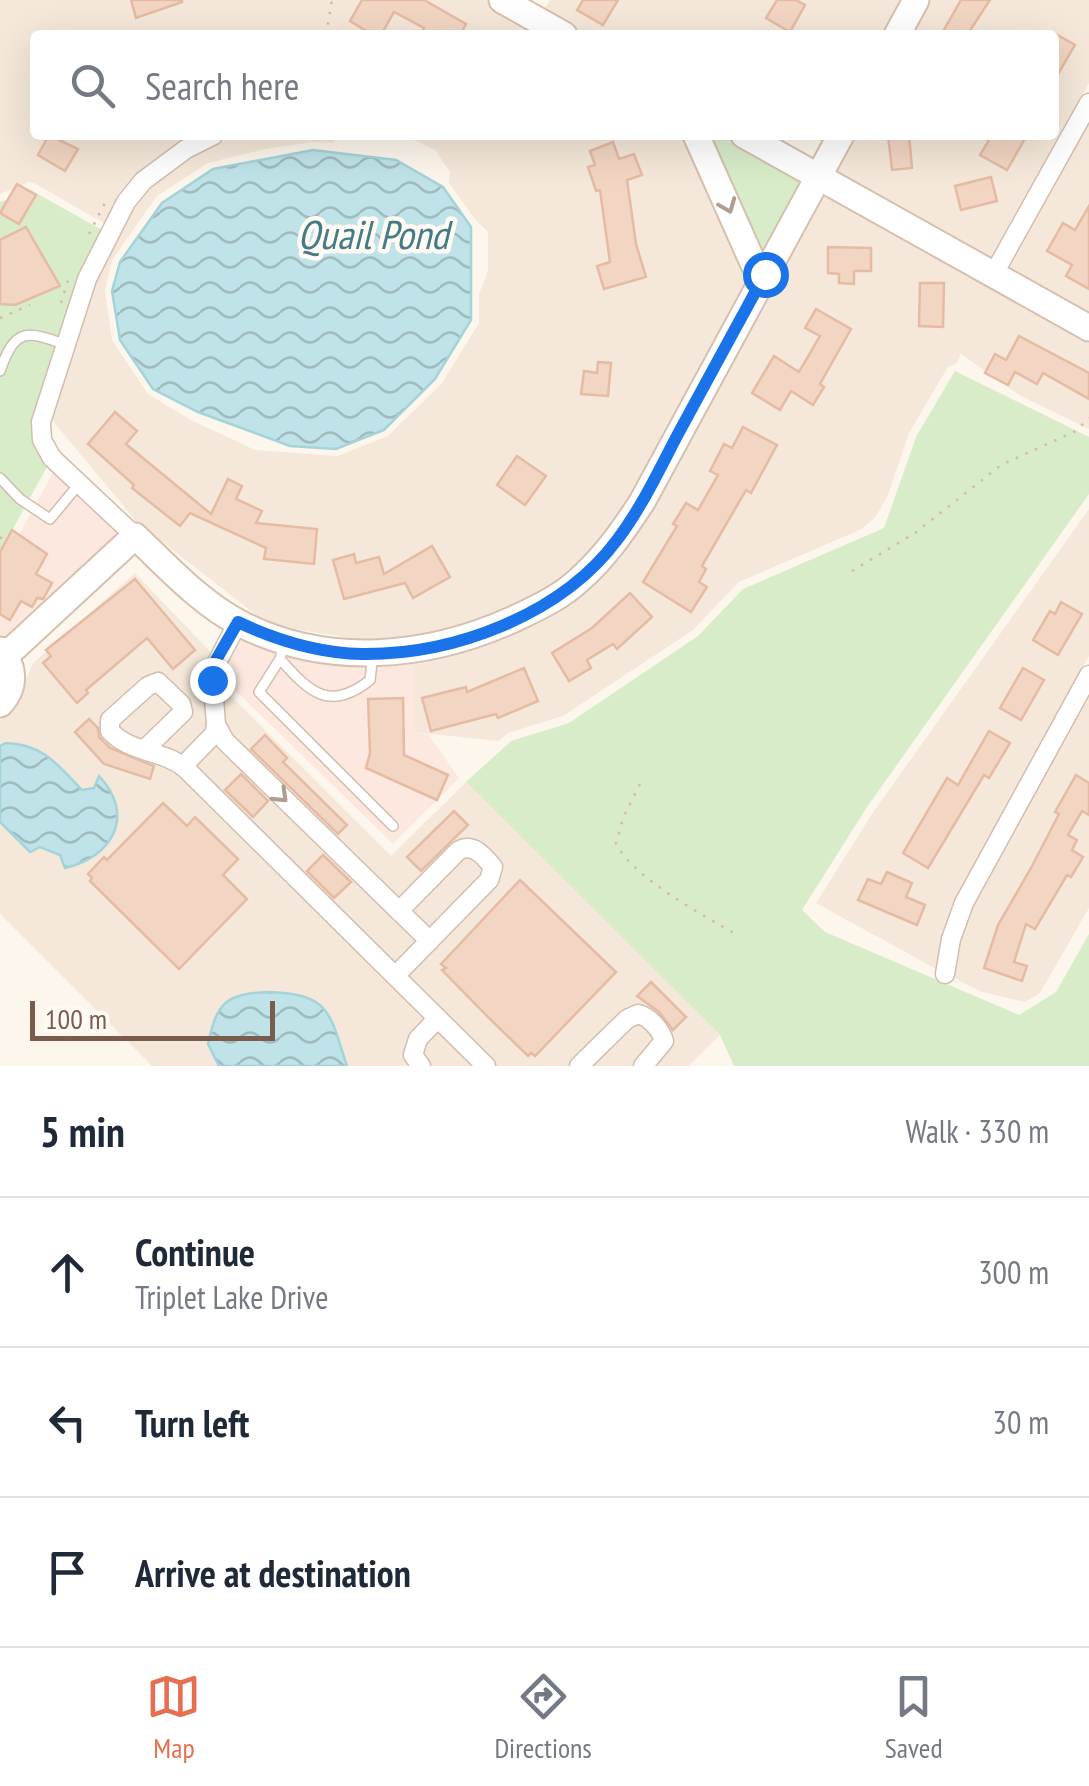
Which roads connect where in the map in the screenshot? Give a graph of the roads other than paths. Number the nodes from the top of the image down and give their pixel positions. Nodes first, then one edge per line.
1 (502, 0) edge
2 (916, 0) edge
3 (534, 8) edge
4 (558, 30) edge
5 (900, 30) edge
6 (1089, 103) edge
7 (204, 140) edge
8 (698, 140) edge
9 (753, 140) edge
10 (838, 140) edge
11 (818, 176) junction
12 (765, 274) junction
13 (993, 275) junction
14 (1089, 328) edge
15 (66, 345) junction
16 (0, 371) edge
17 (0, 478) edge
18 (79, 484) junction
19 (140, 541) junction
20 (238, 622) junction
21 (282, 649) junction
22 (373, 654) junction
23 (5, 658) edge
24 (1089, 675) edge
25 (0, 704) edge
26 (216, 725) junction
27 (144, 750) dead end
28 (183, 766) junction
29 (393, 826) dead end
30 (399, 911) junction
31 (430, 941) junction
32 (945, 974) dead end
33 (395, 976) junction
34 (438, 1018) junction
35 (421, 1066) edge
36 (486, 1066) edge
37 (580, 1066) edge
38 (644, 1066) edge

1 - 3 street
2 - 5 street
3 - 4 street
6 - 13 street
7 - 15 street
8 -> 12 street
9 - 11 street
10 - 11 street
11 - 12 street
11 - 13 street
12 - 22 street
13 - 14 street
15 - 16 lane
15 - 18 street
17 - 18 lane
18 - 19 street
19 - 20 street
19 - 23 street
20 - 21 street
20 - 26 street
21 - 22 street
21 - 22 lane
21 - 29 lane
23 - 25 street
24 - 32 street
26 - 28 street
26 -> 30 street
27 - 28 street
28 - 33 street
30 - 31 street
30 - 31 street
31 - 33 street
33 - 34 street
34 - 35 street
34 - 36 street
37 - 38 street

